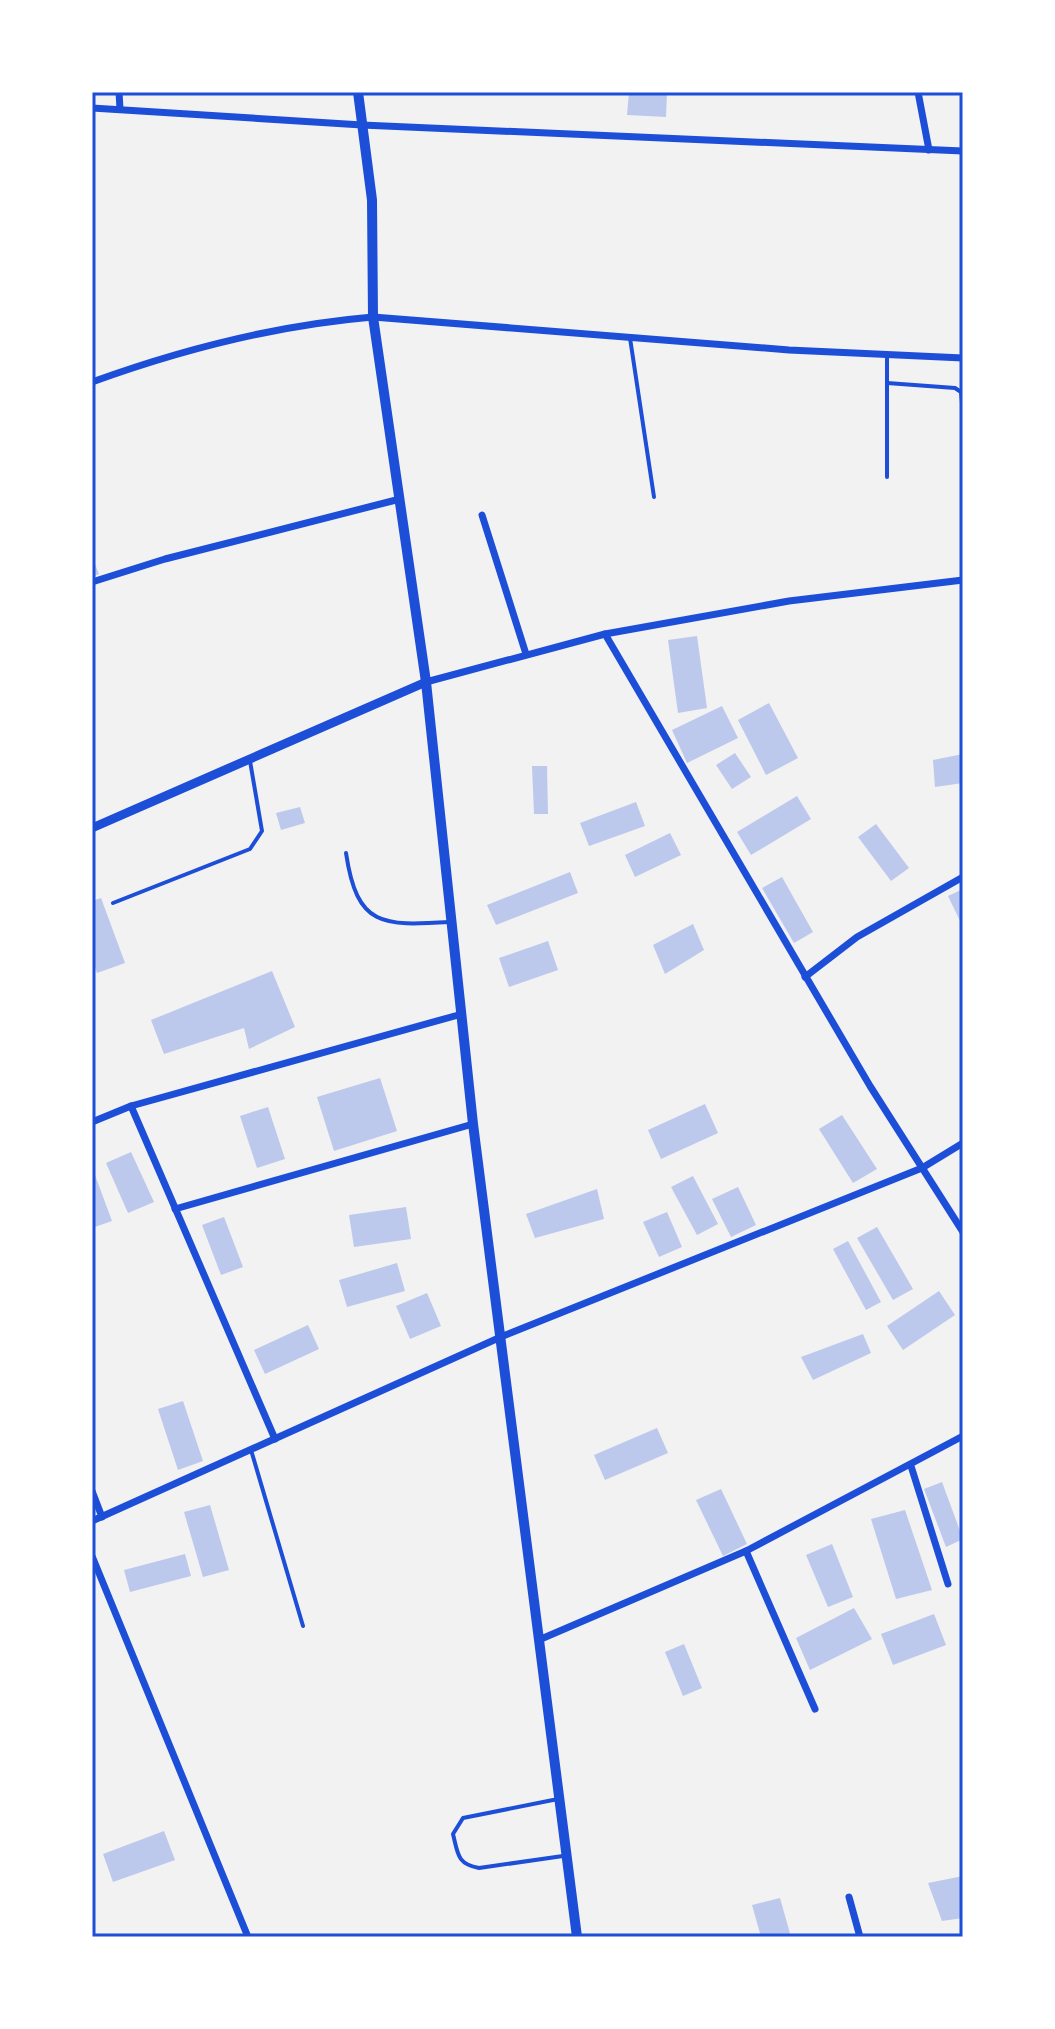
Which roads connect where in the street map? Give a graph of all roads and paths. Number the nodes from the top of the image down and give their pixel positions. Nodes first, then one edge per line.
1 (119, 92) edge
2 (358, 92) edge
3 (918, 92) edge
4 (92, 108) edge
5 (120, 109) junction
6 (362, 125) junction
7 (929, 150) junction
8 (963, 151) edge
9 (373, 317) junction
10 (630, 338) junction
11 (887, 354) junction
12 (963, 358) edge
13 (92, 382) edge
14 (887, 383) junction
15 (963, 413) edge
16 (887, 477) dead end
17 (654, 497) dead end
18 (400, 499) junction
19 (482, 515) dead end
20 (963, 580) edge
21 (92, 582) edge
22 (605, 634) junction
23 (526, 654) junction
24 (426, 682) junction
25 (249, 759) junction
26 (92, 828) edge
27 (346, 853) dead end
28 (963, 877) edge
29 (113, 903) dead end
30 (452, 921) junction
31 (805, 977) junction
32 (462, 1014) junction
33 (131, 1106) junction
34 (92, 1122) edge
35 (473, 1124) junction
36 (963, 1143) edge
37 (922, 1168) junction
38 (175, 1209) junction
39 (963, 1232) edge
40 (503, 1336) junction
41 (963, 1436) edge
42 (275, 1439) junction
43 (251, 1450) junction
44 (911, 1466) junction
45 (92, 1491) edge
46 (102, 1517) junction
47 (92, 1521) edge
48 (746, 1551) junction
49 (92, 1556) edge
50 (948, 1584) dead end
51 (303, 1626) dead end
52 (541, 1639) junction
53 (815, 1709) dead end
54 (558, 1799) junction
55 (566, 1856) junction
56 (849, 1897) dead end
57 (248, 1937) edge
58 (577, 1937) edge
59 (860, 1937) edge

1 - 5 street
2 - 6 main road
3 - 7 street
4 - 5 street
5 - 6 street
6 - 7 street
6 - 9 main road
7 - 8 street
9 - 10 street
9 - 13 street
9 - 18 main road
10 - 11 street
10 - 17 lane
11 - 12 street
11 - 14 lane
14 - 15 lane
14 - 16 lane
18 - 21 street
18 - 24 main road
19 - 23 street
20 - 22 street
22 - 23 street
22 - 31 street
23 - 24 street
24 - 25 street
24 - 30 main road
25 - 26 street
25 - 29 lane
27 - 30 lane
28 - 31 street
30 - 32 main road
31 - 37 street
32 - 33 street
32 - 35 main road
33 - 34 street
33 - 38 street
35 - 38 street
35 - 40 main road
36 - 37 street
37 - 39 street
37 - 40 street
38 - 42 street
40 - 42 street
40 - 52 main road
41 - 44 street
42 - 43 street
43 - 46 street
43 - 51 lane
44 - 48 street
44 - 50 street
45 - 46 street
46 - 47 street
48 - 52 street
48 - 53 street
49 - 57 street
52 - 54 main road
54 - 55 main road
54 - 55 lane
55 - 58 main road
56 - 59 street

